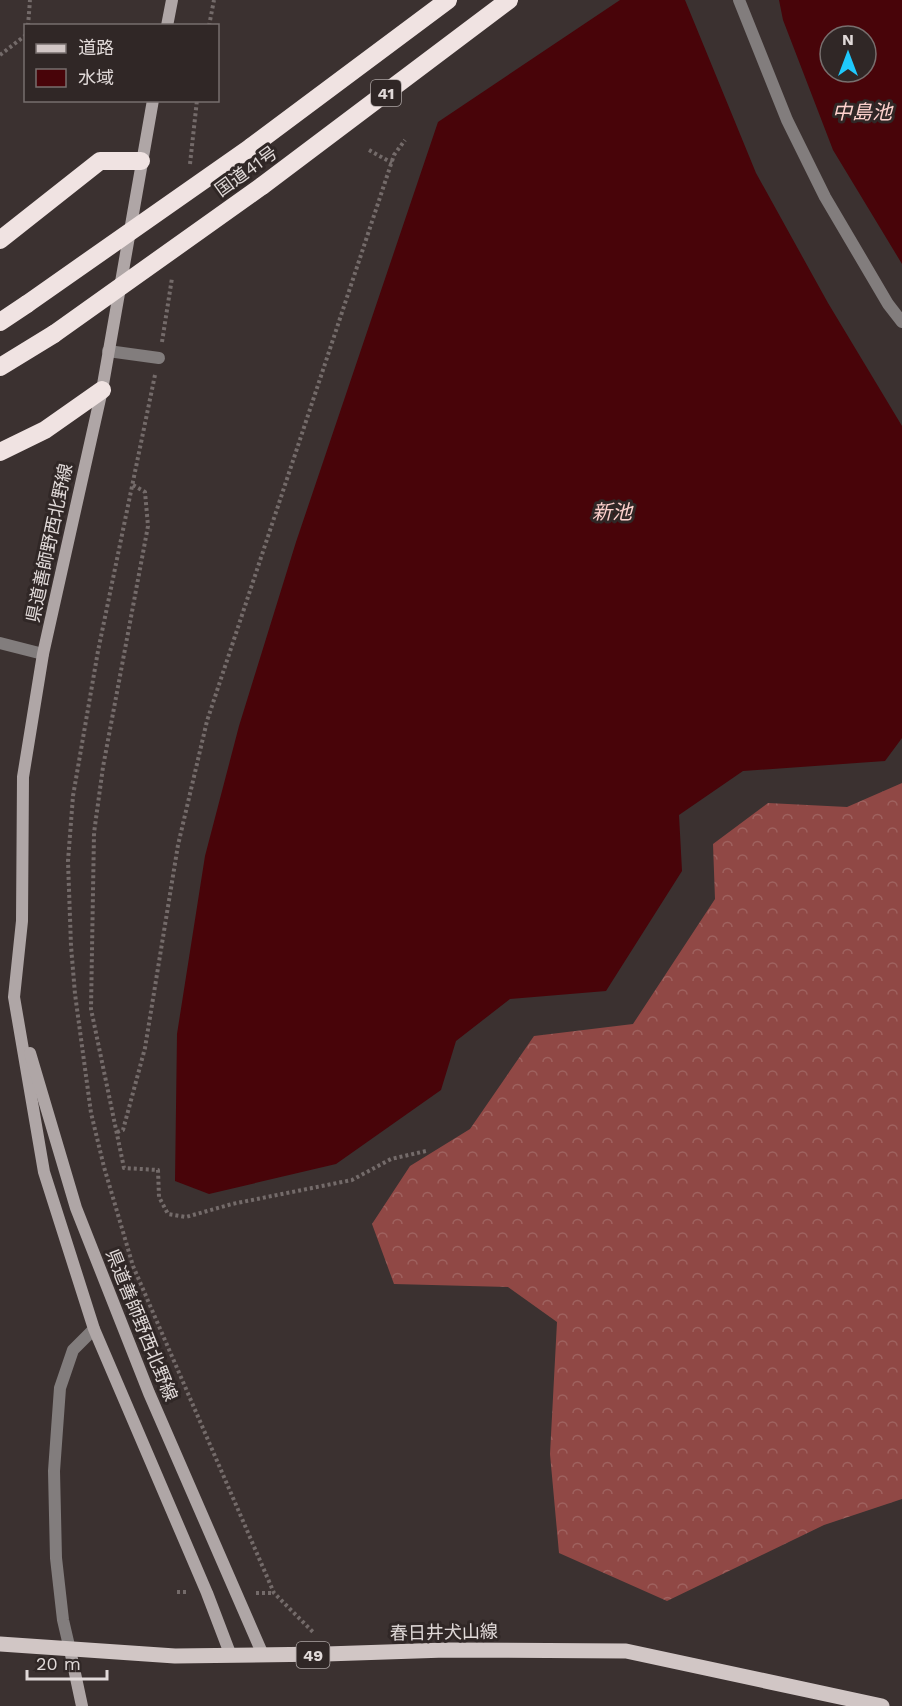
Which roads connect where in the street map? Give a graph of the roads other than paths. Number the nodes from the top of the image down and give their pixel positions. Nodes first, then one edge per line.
1 (172, 0) edge
2 (448, 0) edge
3 (510, 0) edge
4 (739, 0) edge
5 (167, 24) edge
6 (153, 102) edge
7 (141, 161) junction
8 (0, 240) edge
9 (0, 322) edge
10 (902, 322) edge
11 (108, 351) junction
12 (159, 358) road end
13 (0, 367) edge
14 (102, 390) junction
15 (0, 452) edge
16 (0, 643) edge
17 (43, 654) junction
18 (14, 997) junction
19 (94, 1329) junction
20 (0, 1644) edge
21 (70, 1650) junction
22 (263, 1655) junction
23 (231, 1656) junction
24 (82, 1706) edge
25 (882, 1706) edge

1 - 5 main road
2 - 9 highway, 国道41号 / 41, bridge
3 - 13 highway, 国道41号 / 41, bridge
4 - 10 street
6 - 7 main road, 県道善師野西北野線
7 - 8 highway
7 - 11 main road, 県道善師野西北野線
11 - 12 street
11 - 14 main road, 県道善師野西北野線
14 - 15 highway
14 - 17 main road, 県道善師野西北野線
16 - 17 street
17 - 18 main road, 県道善師野西北野線
18 - 19 main road, 県道善師野西北野線
18 - 22 main road, 県道善師野西北野線
19 - 21 street
19 - 23 main road, 県道善師野西北野線
20 - 21 main road, 春日井犬山線 / 49
21 - 23 main road, 春日井犬山線 / 49
21 - 24 main road
22 - 23 main road, 春日井犬山線 / 49
22 - 25 main road, 春日井犬山線 / 49

